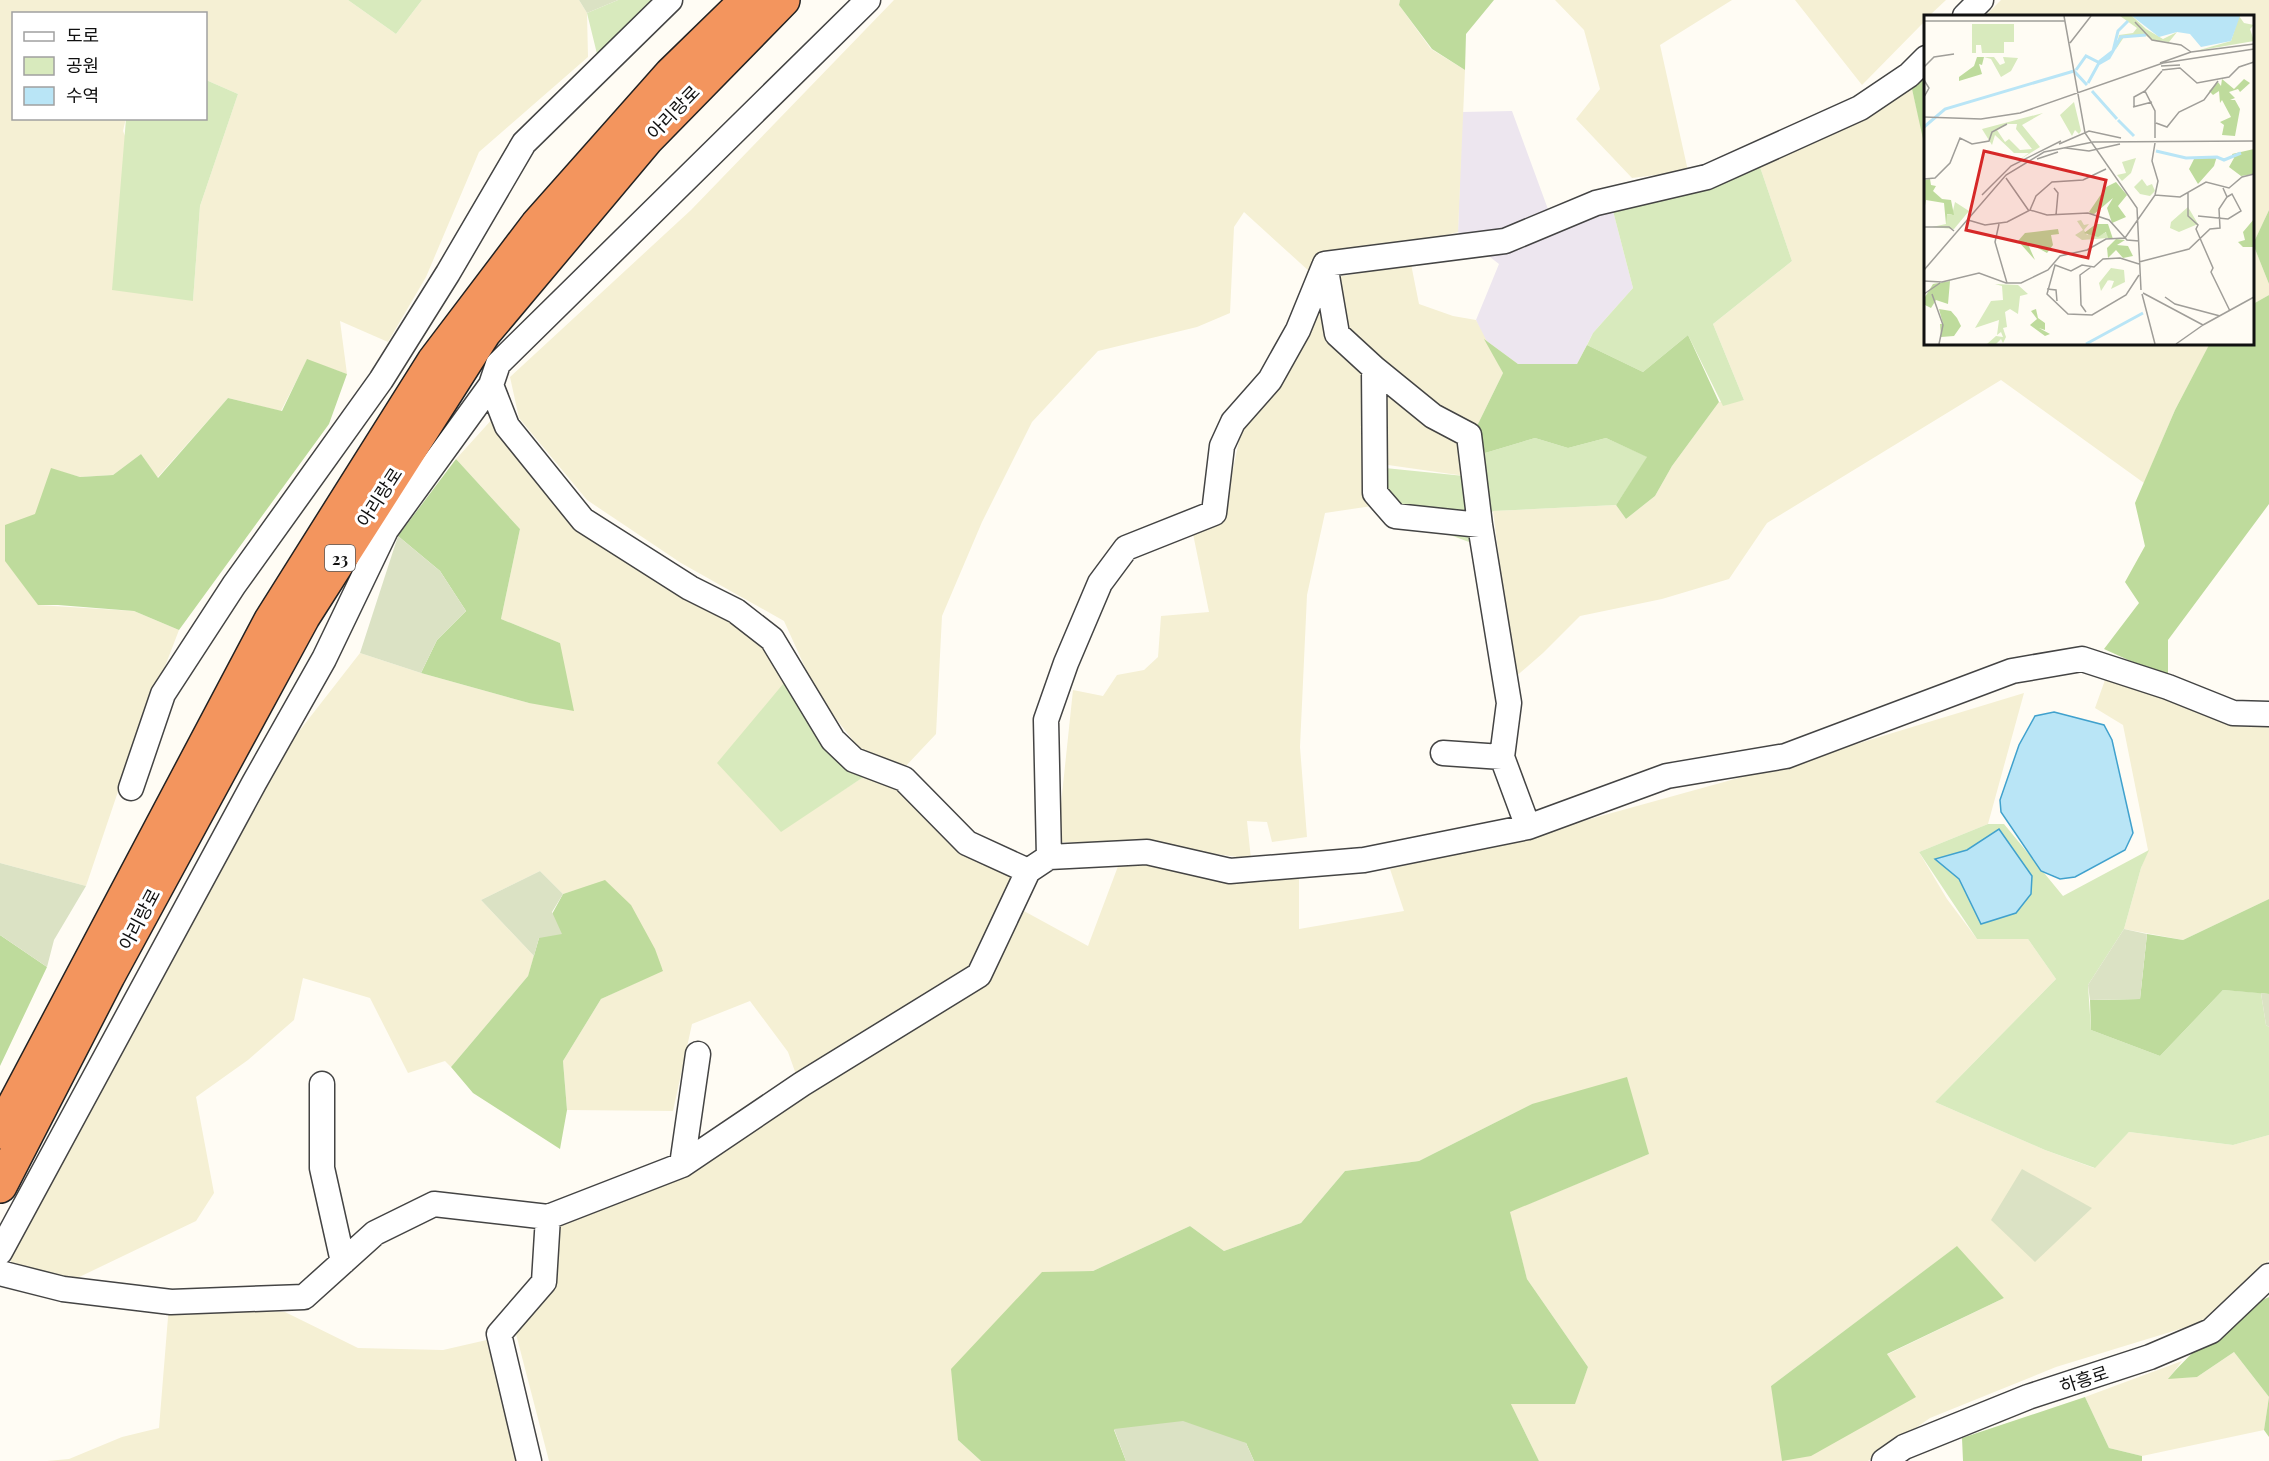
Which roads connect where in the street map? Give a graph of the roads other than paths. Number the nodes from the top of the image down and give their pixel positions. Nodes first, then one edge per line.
1 (670, 0) edge
2 (747, 0) edge
3 (783, 0) edge
4 (868, 0) edge
5 (1981, 0) edge
6 (1966, 15) edge
7 (1924, 60) edge
8 (1325, 264) junction
9 (1374, 368) junction
10 (491, 385) junction
11 (1480, 525) junction
12 (2269, 714) edge
13 (1443, 753) dead end
14 (1503, 757) junction
15 (131, 788) dead end
16 (1528, 827) junction
17 (1049, 857) junction
18 (1028, 871) junction
19 (698, 1054) dead end
20 (322, 1084) dead end
21 (0, 1132) edge
22 (682, 1165) junction
23 (0, 1186) edge
24 (548, 1217) junction
25 (0, 1252) edge
26 (343, 1262) junction
27 (0, 1273) edge
28 (2269, 1276) edge
29 (529, 1461) edge
30 (1884, 1461) edge

1 - 15 street
2 - 21 highway, 아리랑로 / 23
3 - 23 highway, 아리랑로 / 23
4 - 10 street
5 - 6 street
7 - 8 street
8 - 9 street
8 - 17 street
9 - 11 street
9 - 11 street
10 - 18 street
10 - 25 street
11 - 14 street
12 - 16 street
13 - 14 street
14 - 16 street
16 - 17 street
17 - 18 street
18 - 22 street
19 - 22 street
20 - 26 street
22 - 24 street
24 - 26 street
24 - 29 street
26 - 27 street
28 - 30 street, 하흥로

